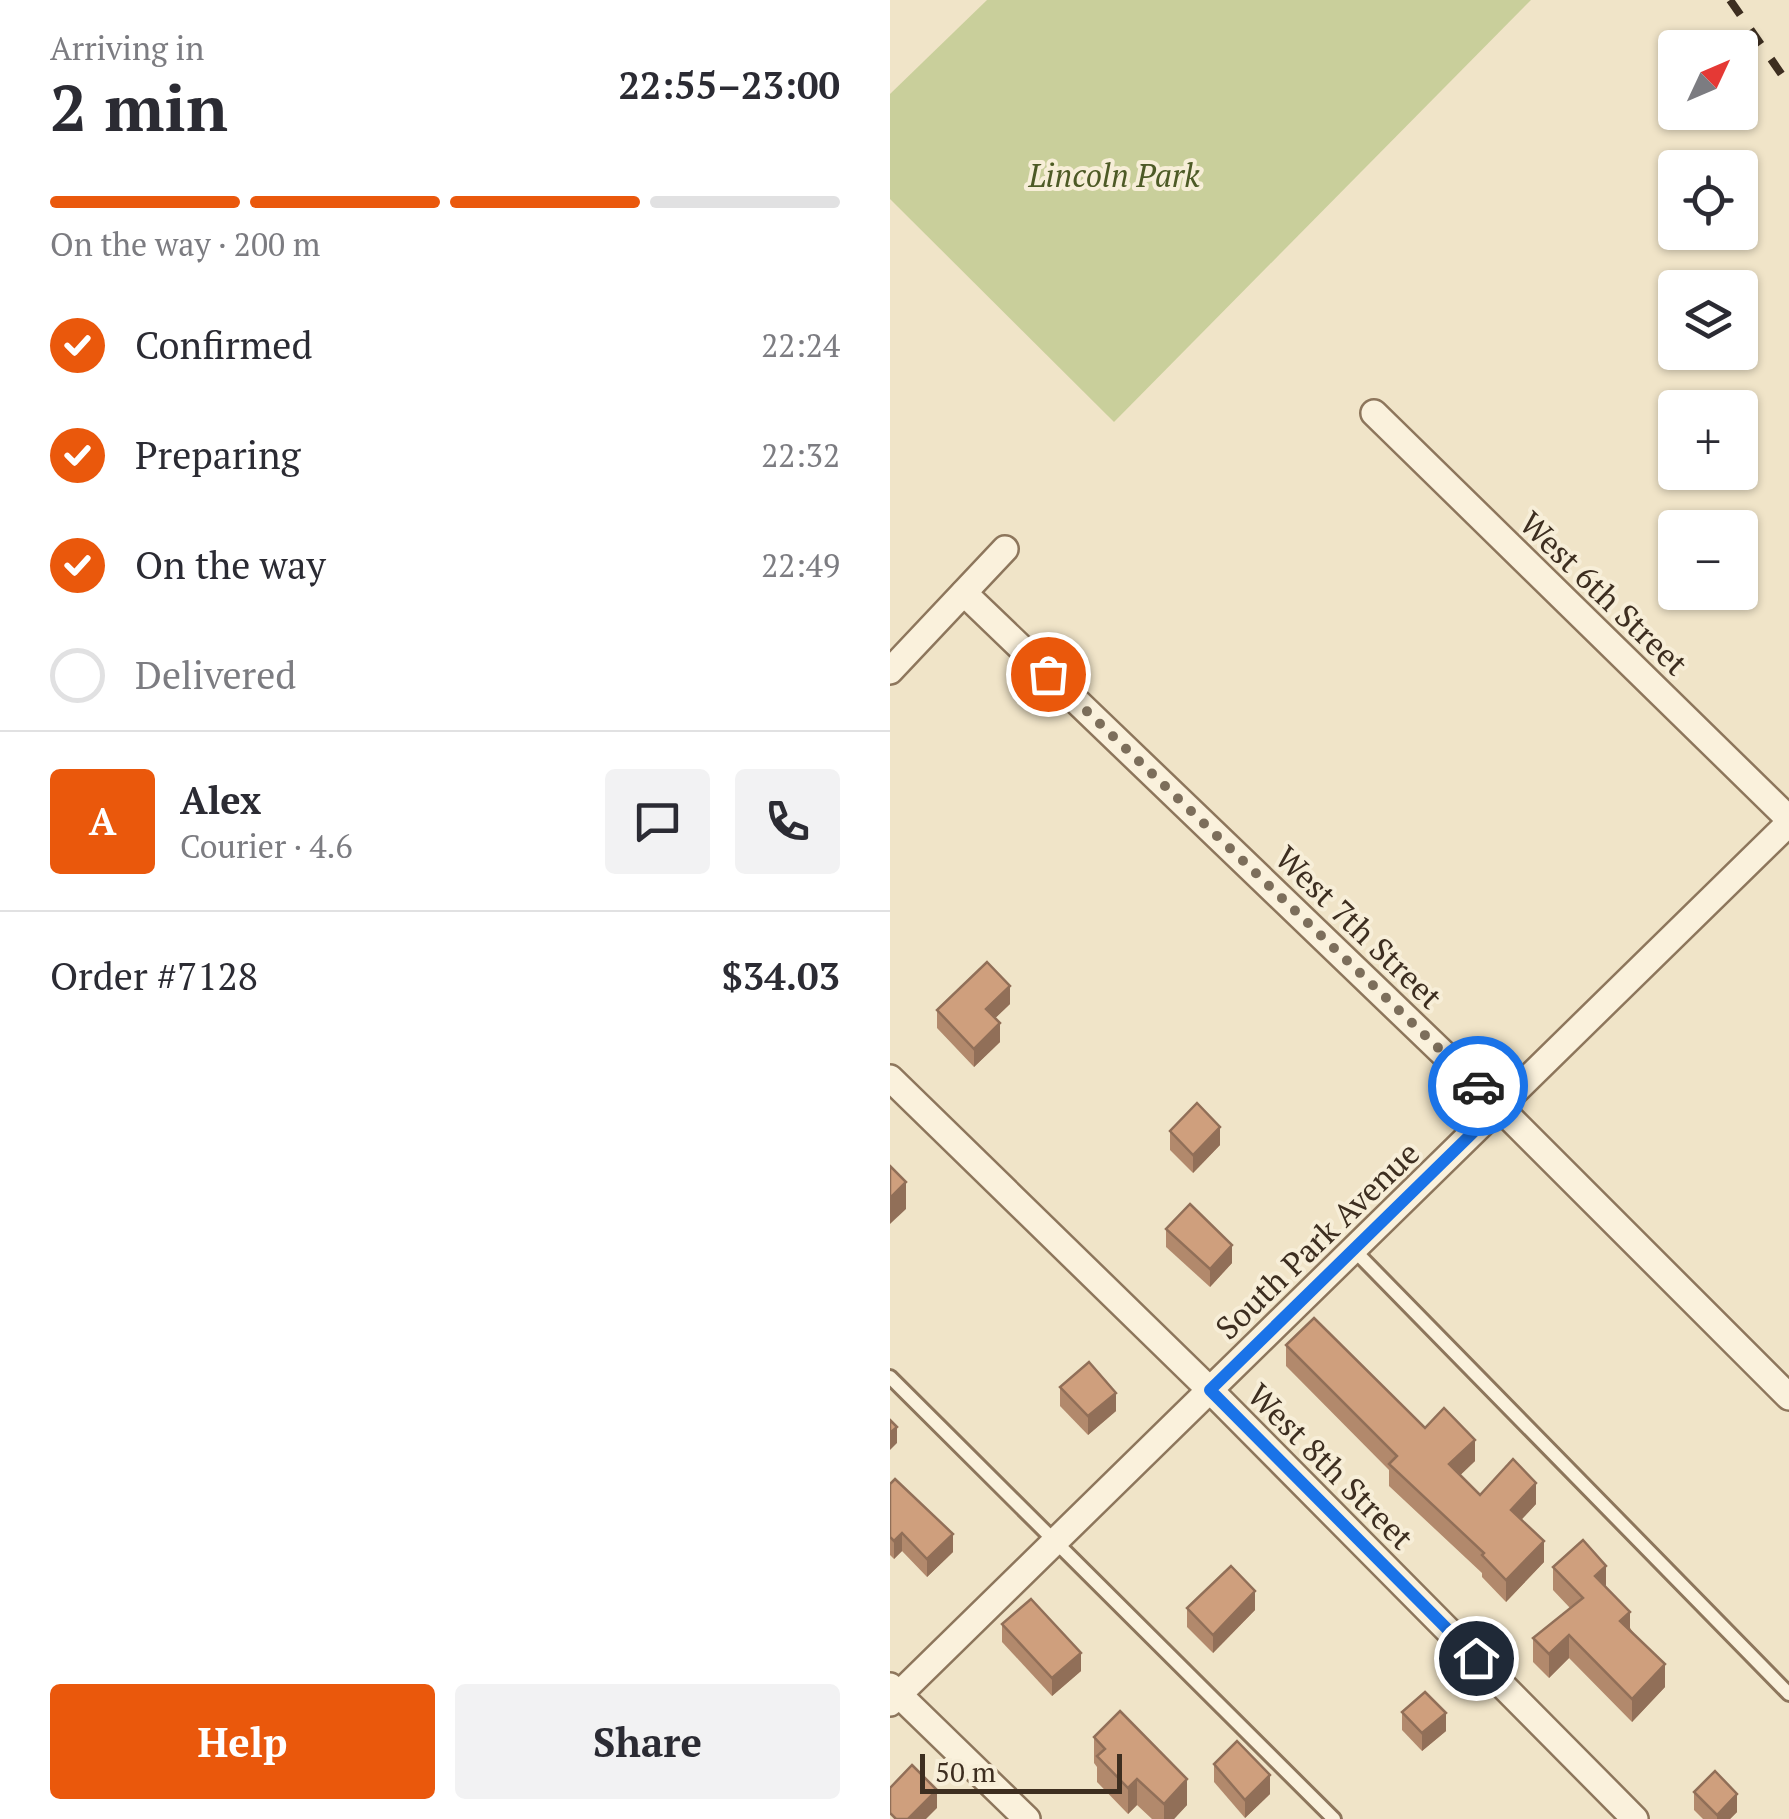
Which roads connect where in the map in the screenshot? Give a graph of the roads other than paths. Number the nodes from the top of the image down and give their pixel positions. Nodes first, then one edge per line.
1 (1374, 413) dead end
2 (1005, 549) dead end
3 (964, 593) junction
4 (890, 671) edge
5 (1789, 821) edge
6 (890, 1078) edge
7 (1499, 1107) junction
8 (1353, 1250) junction
9 (890, 1377) edge
10 (1210, 1390) junction
11 (1789, 1398) edge
12 (1056, 1541) junction
13 (893, 1694) edge
14 (1789, 1694) edge
15 (1027, 1819) edge
16 (1334, 1819) edge
17 (1635, 1819) edge

1 - 5 street, West 6th Street
2 - 3 street
3 - 4 street
3 - 7 street, West 7th Street
5 - 7 street, South Park Avenue
6 - 10 street, West 8th Street
7 - 8 street, South Park Avenue
7 - 11 street, West 7th Street
8 - 10 street, South Park Avenue
8 - 14 lane
9 - 12 lane
10 - 12 street, South Park Avenue
10 - 17 street, West 8th Street
12 - 13 street, South Park Avenue
12 - 16 lane
13 - 15 street

